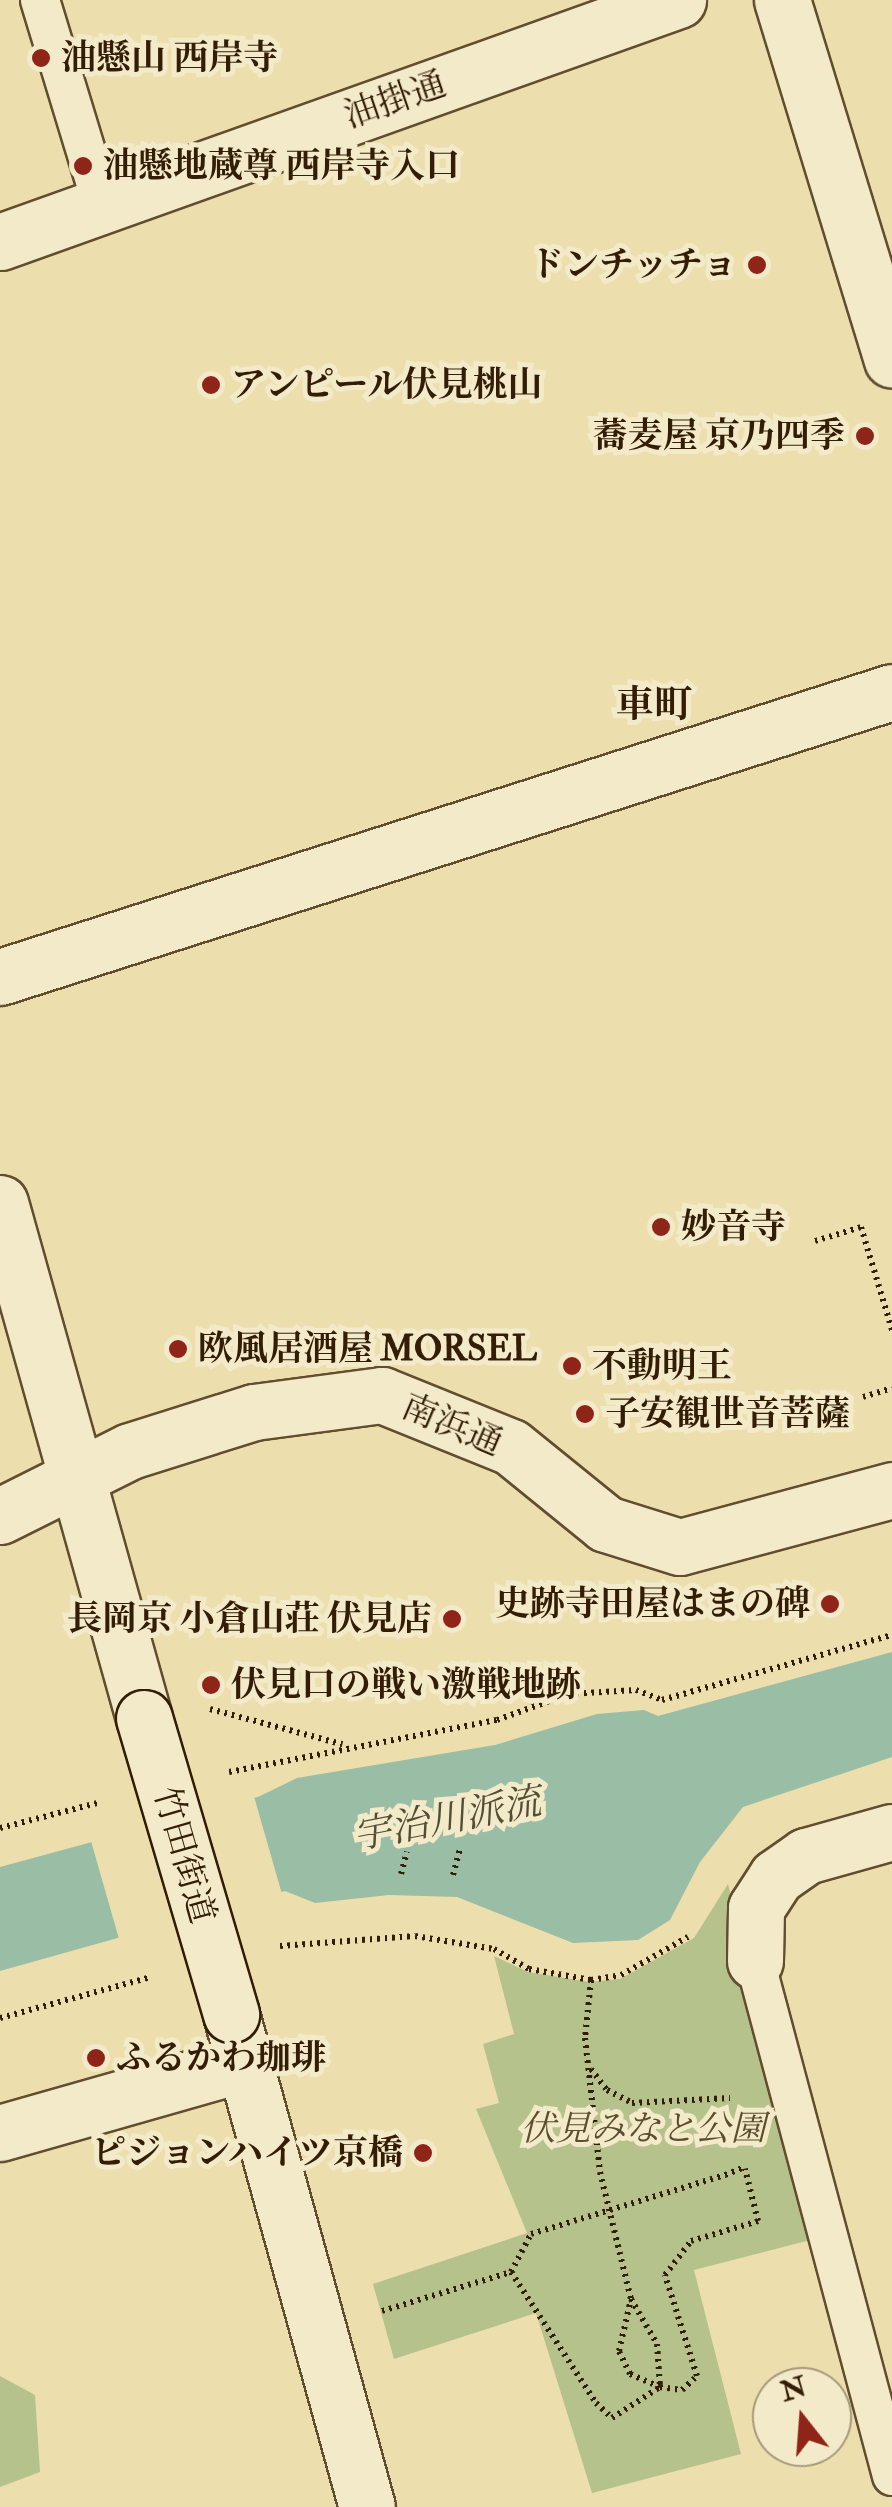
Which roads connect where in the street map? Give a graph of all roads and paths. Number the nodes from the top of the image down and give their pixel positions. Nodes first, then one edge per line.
1 (40, 0) edge
2 (678, 0) edge
3 (782, 0) edge
4 (102, 204) junction
5 (0, 242) edge
6 (892, 360) edge
7 (892, 692) edge
8 (0, 977) edge
9 (0, 1203) edge
10 (815, 1241) dead end
11 (892, 1330) edge
12 (892, 1388) edge
13 (862, 1396) dead end
14 (77, 1479) junction
15 (892, 1490) edge
16 (0, 1516) edge
17 (892, 1635) edge
18 (206, 1708) dead end
19 (892, 1832) edge
20 (460, 1848) dead end
21 (407, 1852) dead end
22 (401, 1874) dead end
23 (453, 1875) dead end
24 (755, 1961) joint
25 (590, 1980) dead end
26 (238, 2038) junction
27 (590, 2068) junction
28 (733, 2111) dead end
29 (0, 2134) edge
30 (742, 2153) dead end
31 (745, 2169) junction
32 (511, 2272) junction
33 (631, 2300) junction
34 (318, 2330) junction
35 (660, 2387) junction
36 (892, 2476) edge
37 (367, 2507) edge

1 - 4 lane
2 - 4 street, 油掛通
3 - 6 street
4 - 5 street, 油掛通
7 - 8 street
9 - 14 street, 竹田街道
10 - 11 path
12 - 13 path
14 - 15 street, 南浜通
14 - 16 street, 南浜通
14 - 26 street, 竹田街道, bridge
17 - 18 path
19 - 24 street
20 - 23 path
21 - 22 path
24 - 36 lane
25 - 27 path
26 - 29 street
26 - 34 street, 竹田街道
27 - 28 path
27 - 33 path
30 - 31 path
31 - 32 path, bridge
31 - 35 path
32 - 34 path
32 - 35 path
33 - 35 path
33 - 35 path
34 - 37 street, 竹田街道

